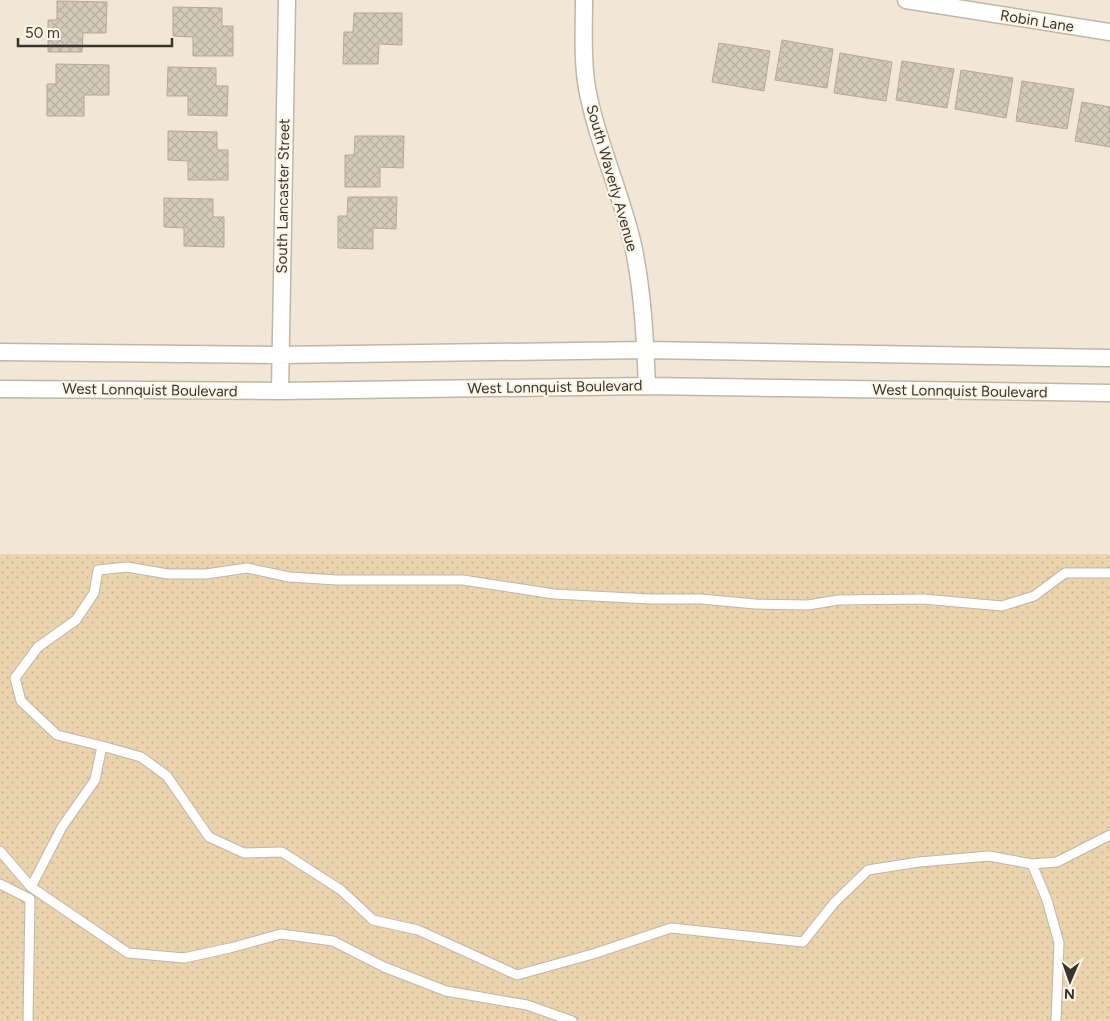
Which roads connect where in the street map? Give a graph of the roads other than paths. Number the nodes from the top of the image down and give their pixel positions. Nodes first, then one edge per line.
1 (287, 0) edge
2 (584, 0) edge
3 (906, 0) edge
4 (1110, 32) edge
5 (646, 350) junction
6 (0, 352) edge
7 (279, 354) junction
8 (1110, 358) edge
9 (648, 386) junction
10 (0, 389) edge
11 (280, 392) junction
12 (1110, 394) edge
13 (1110, 572) edge
14 (102, 746) junction
15 (1110, 835) edge
16 (0, 851) edge
17 (1032, 864) junction
18 (0, 884) edge
19 (31, 887) junction
20 (28, 1021) edge
21 (572, 1021) edge
22 (1056, 1021) edge

1 - 7 street, South Lancaster Street
2 - 5 street, South Waverly Avenue
3 - 4 street, Robin Lane
5 - 7 street
5 - 8 street
5 - 9 street, South Waverly Avenue
6 - 7 street
7 - 11 street, South Lancaster Street
9 - 11 street, West Lonnquist Boulevard
9 - 12 street, West Lonnquist Boulevard
10 - 11 street, West Lonnquist Boulevard
13 - 14 lane
14 - 17 lane
14 - 19 lane
15 - 17 lane
16 - 19 lane
17 - 22 lane
18 - 20 lane
19 - 21 lane

